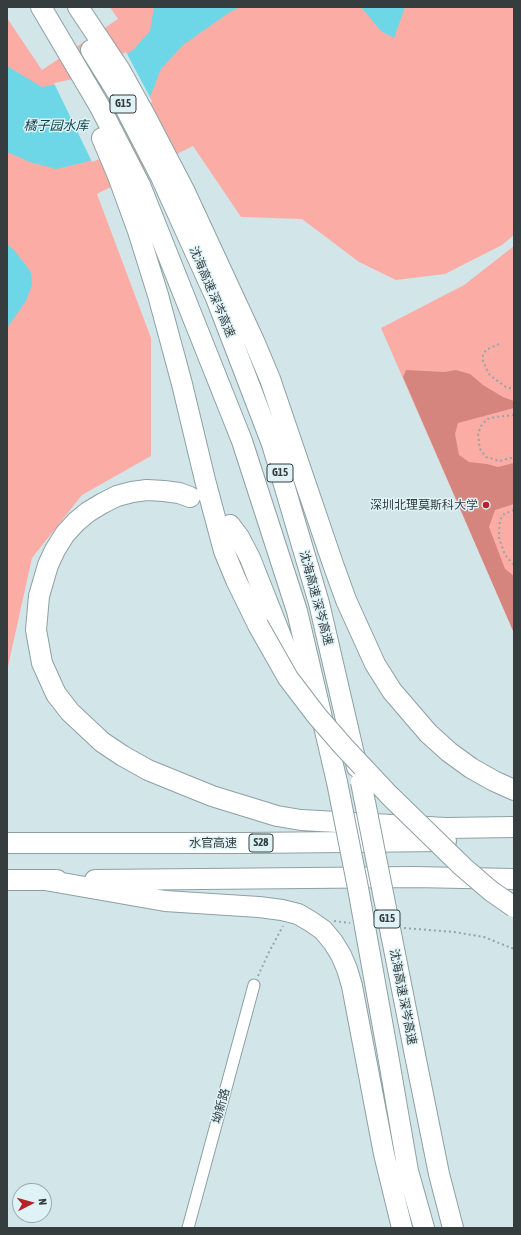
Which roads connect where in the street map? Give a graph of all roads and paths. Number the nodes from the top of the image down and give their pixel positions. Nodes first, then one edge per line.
1 (29, 7) edge
2 (41, 7) edge
3 (65, 7) edge
4 (78, 7) edge
5 (87, 31) junction
6 (58, 46) junction
7 (167, 174) junction
8 (131, 187) junction
9 (499, 344) dead end
10 (514, 389) edge
11 (514, 415) edge
12 (514, 457) edge
13 (190, 497) dead end
14 (514, 510) edge
15 (230, 525) dead end
16 (514, 565) edge
17 (336, 777) junction
18 (514, 790) edge
19 (514, 827) edge
20 (514, 840) edge
21 (7, 843) edge
22 (514, 879) edge
23 (7, 880) edge
24 (45, 880) junction
25 (514, 907) edge
26 (254, 985) dead end
27 (188, 1228) edge
28 (402, 1228) edge
29 (424, 1228) edge
30 (454, 1228) edge

1 - 6 highway
2 - 6 highway
3 - 5 highway, 沈海高速 深岑高速 / G15
4 - 5 highway
5 - 7 highway, 沈海高速 深岑高速 / G15
6 - 8 highway
7 - 18 highway
7 - 30 highway, 沈海高速 深岑高速 / G15, bridge
8 - 17 highway, 沈海高速 深岑高速 / G15
8 - 25 highway, bridge
9 - 10 path
11 - 12 path
13 - 19 highway
14 - 16 path
15 - 17 highway
17 - 29 highway, 沈海高速 深岑高速 / G15, bridge
20 - 21 highway, 水官高速 / S28
22 - 24 highway
23 - 24 highway
24 - 28 highway
26 - 27 street, 坳新路

